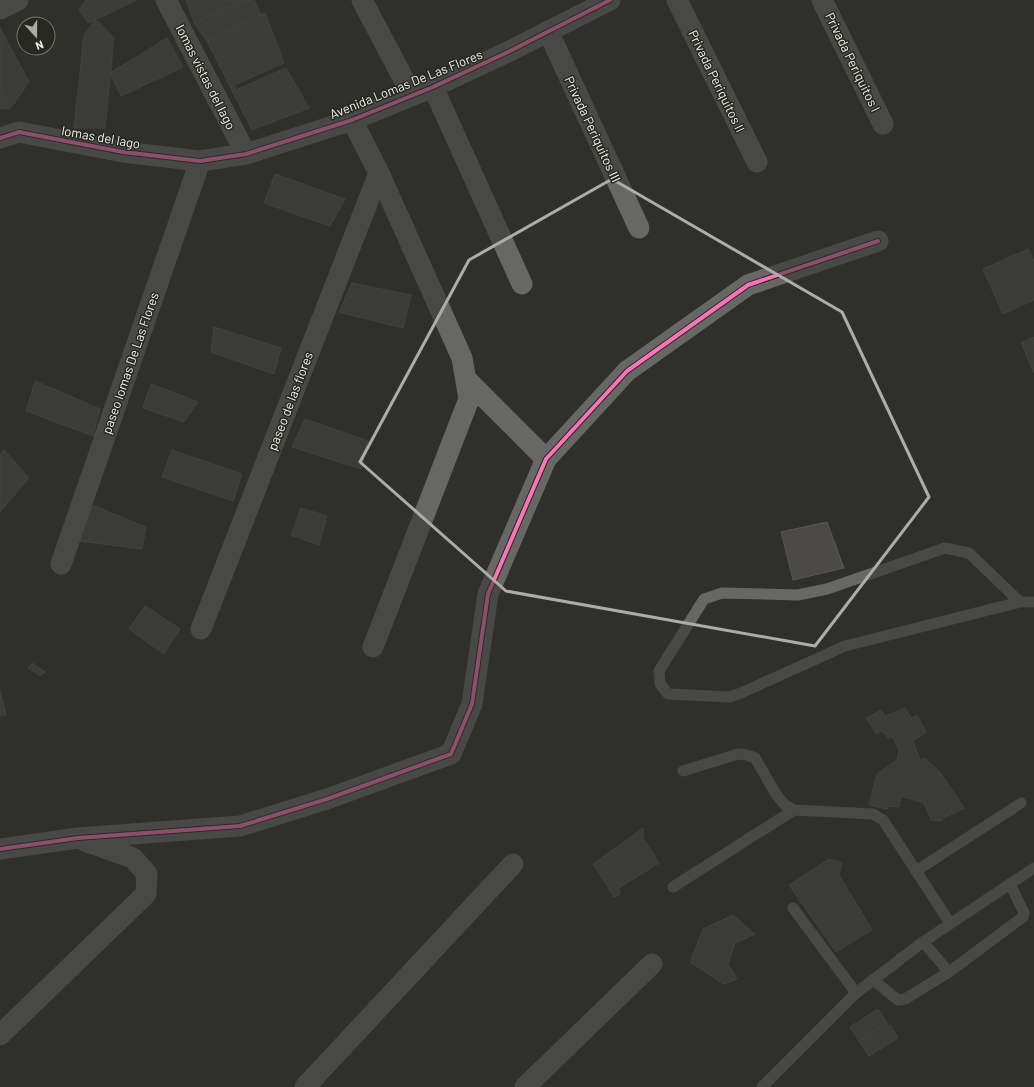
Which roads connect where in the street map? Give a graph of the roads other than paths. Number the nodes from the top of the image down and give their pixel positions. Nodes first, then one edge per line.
1 (18, 0) edge
2 (166, 0) edge
3 (362, 0) edge
4 (610, 0) edge
5 (677, 0) edge
6 (822, 0) edge
7 (0, 9) edge
8 (548, 31) junction
9 (433, 86) junction
10 (412, 95) junction
11 (352, 120) junction
12 (883, 124) dead end
13 (0, 138) edge
14 (246, 154) junction
15 (200, 161) junction
16 (757, 162) dead end
17 (379, 173) junction
18 (638, 228) dead end
19 (878, 241) dead end
20 (522, 284) dead end
21 (466, 379) junction
22 (546, 459) junction
23 (61, 564) dead end
24 (1020, 602) junction
25 (1034, 602) edge
26 (201, 628) dead end
27 (373, 647) dead end
28 (683, 771) dead end
29 (1021, 804) dead end
30 (794, 810) junction
31 (78, 838) junction
32 (0, 849) edge
33 (513, 864) dead end
34 (1034, 868) edge
35 (916, 871) junction
36 (1010, 884) junction
37 (673, 887) dead end
38 (793, 908) dead end
39 (950, 924) junction
40 (923, 942) junction
41 (652, 964) dead end
42 (949, 972) junction
43 (873, 980) junction
44 (856, 993) junction
45 (0, 1035) edge
46 (305, 1087) edge
47 (525, 1087) edge
48 (762, 1087) edge

1 - 7 street
2 - 14 street, lomas vistas del lago
3 - 10 street
4 - 8 street, Avenida Lomas De Las Flores
5 - 16 street, Privada Periquitos II
6 - 12 street, Privada Periquitos I
8 - 9 street, Avenida Lomas De Las Flores
8 - 18 street, Privada Periquitos III
9 - 10 street, Avenida Lomas De Las Flores
9 - 20 street
10 - 11 street, Avenida Lomas De Las Flores
11 - 14 street, Avenida Lomas De Las Flores
11 - 17 street
13 - 15 street, lomas del lago
14 - 15 street, Avenida Lomas De Las Flores
15 - 23 street, paseo lomas De Las Flores
17 - 21 street
17 - 26 street, paseo de las flores
19 - 22 street
21 - 22 street
21 - 27 street
22 - 31 street
24 - 24 lane
24 - 25 lane
28 - 30 lane
29 - 35 lane
30 - 35 lane
30 - 37 lane
31 - 32 street
31 - 45 street
33 - 46 street
34 - 36 lane
35 - 39 lane
36 - 39 lane
36 - 42 lane
38 - 44 lane
39 - 40 lane
40 - 42 lane
40 - 43 lane
41 - 47 street
42 - 43 lane
43 - 44 lane
44 - 48 lane

